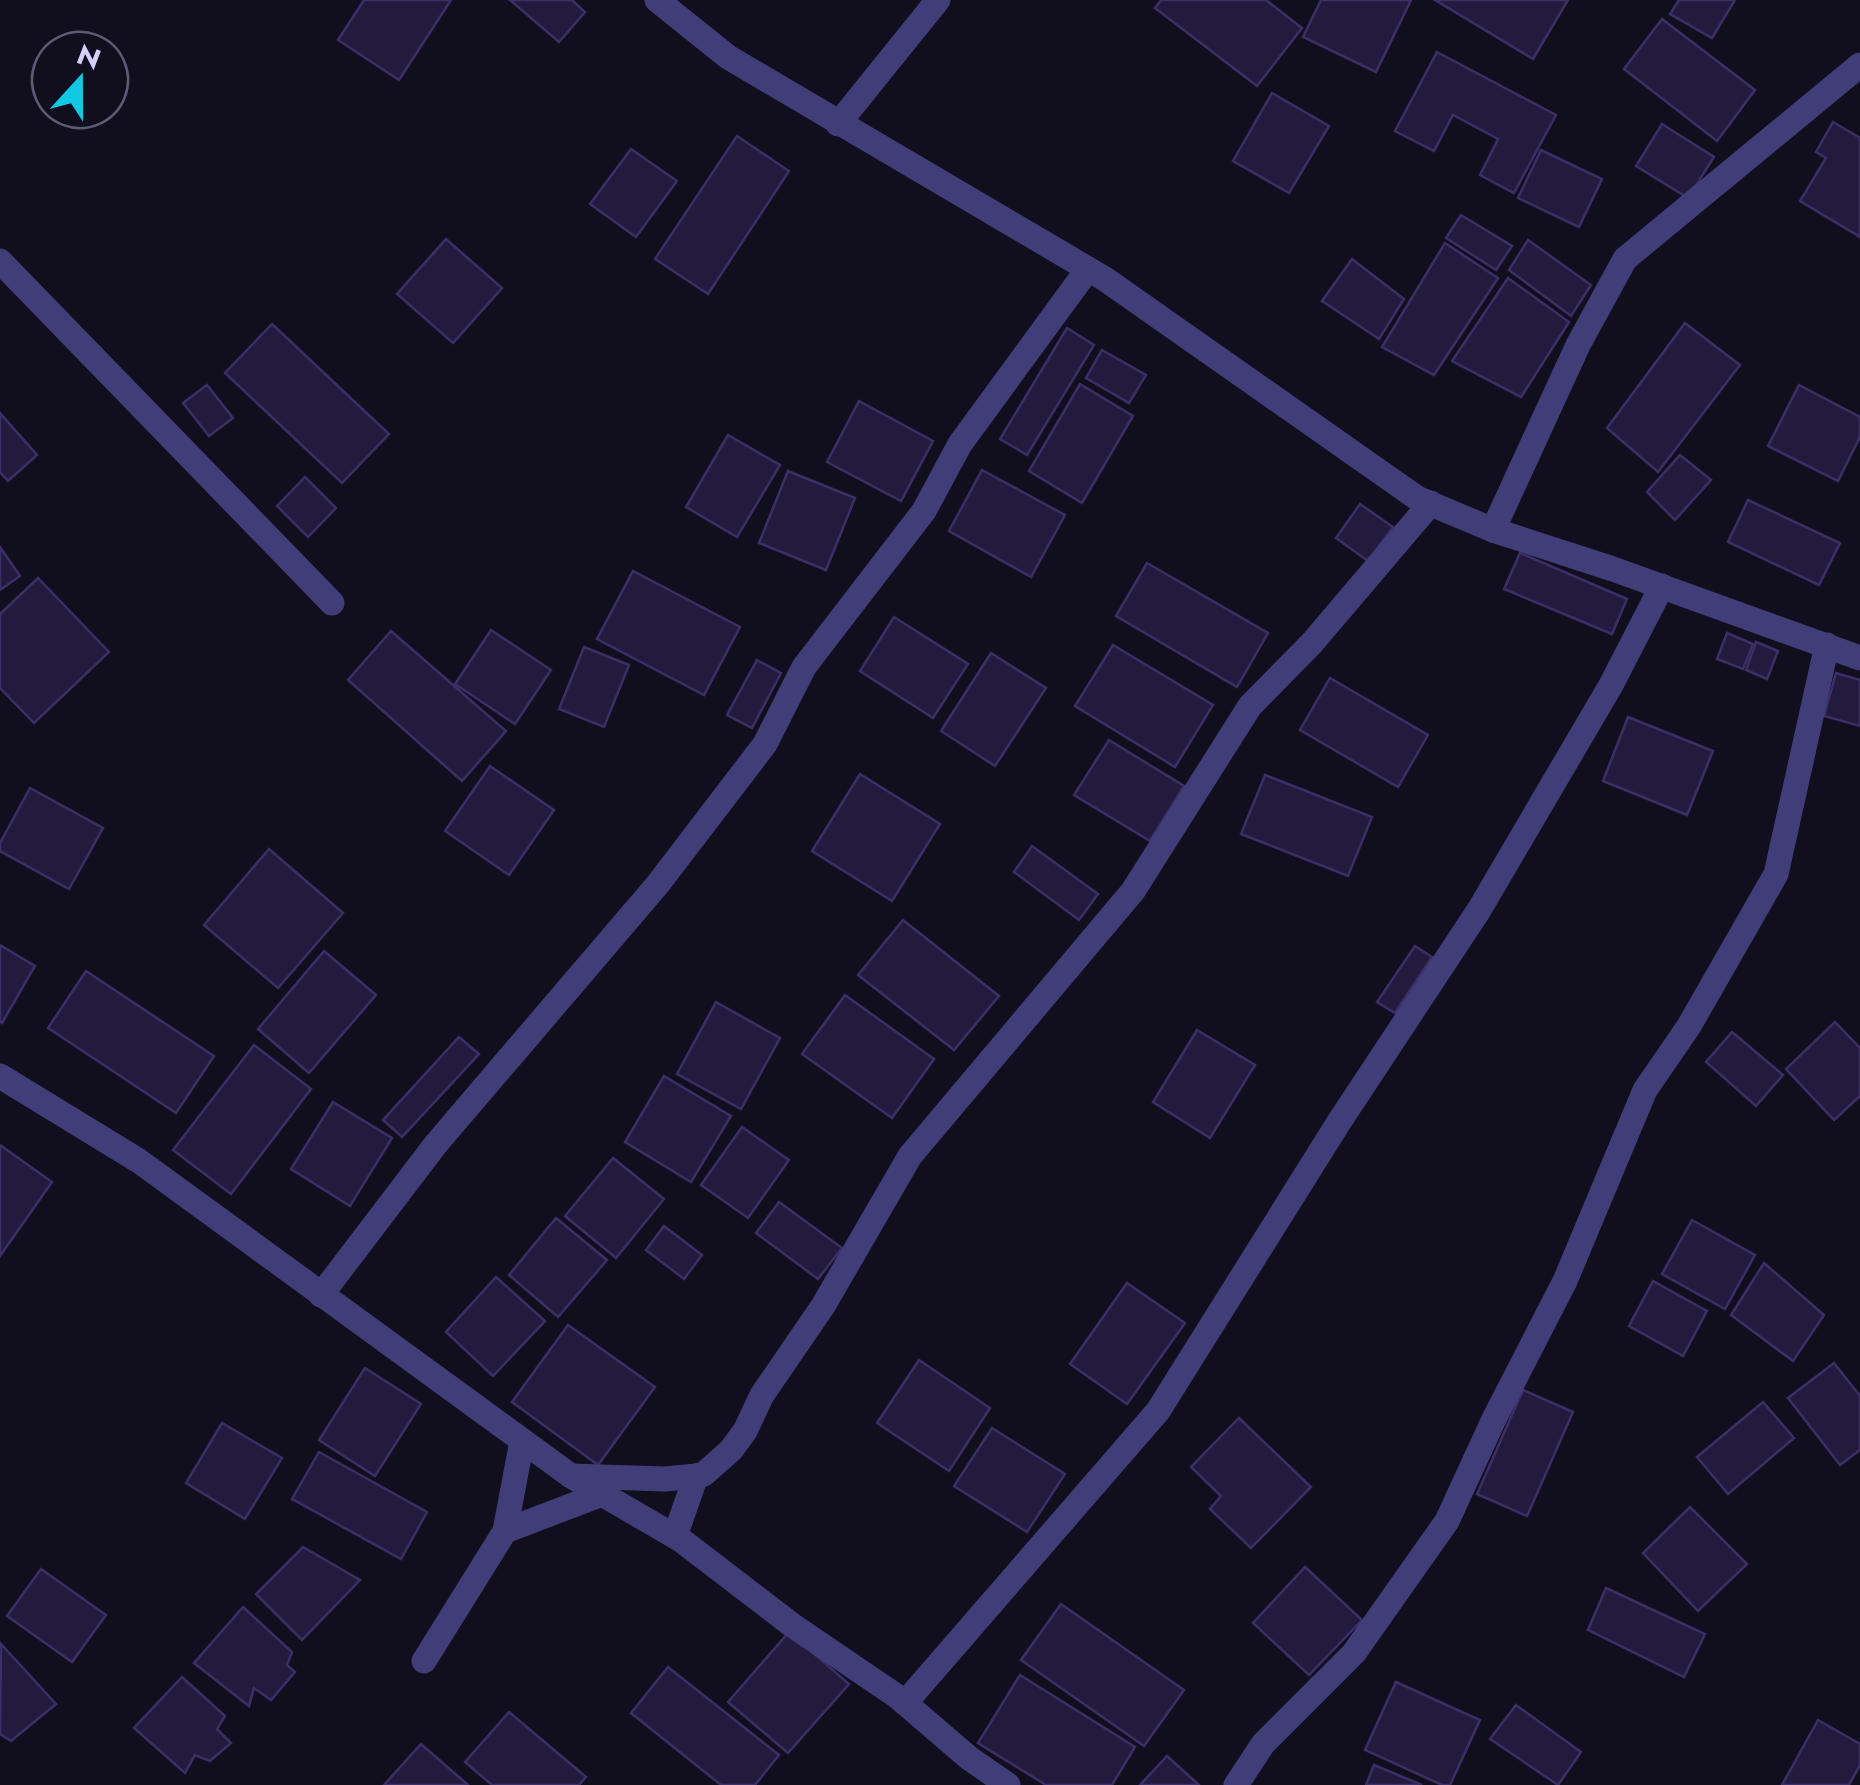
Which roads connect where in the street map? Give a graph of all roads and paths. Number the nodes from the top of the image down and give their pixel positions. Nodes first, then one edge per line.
1 (657, 0) edge
2 (938, 0) edge
3 (1860, 65) edge
4 (838, 124) junction
5 (0, 261) edge
6 (1088, 269) junction
7 (1430, 504) junction
8 (1493, 530) junction
9 (1662, 586) junction
10 (332, 603) dead end
11 (1827, 645) junction
12 (1860, 658) edge
13 (0, 1076) edge
14 (322, 1295) junction
15 (522, 1441) junction
16 (571, 1476) junction
17 (696, 1476) junction
18 (602, 1494) junction
19 (505, 1530) junction
20 (674, 1536) junction
21 (424, 1661) dead end
22 (905, 1703) junction
23 (1008, 1785) edge
24 (1236, 1785) edge

1 - 4 street
2 - 4 street
3 - 8 street
4 - 6 street
5 - 10 street
6 - 7 street
6 - 14 street
7 - 8 street
7 - 17 street
8 - 9 street
9 - 11 street
9 - 22 street
11 - 12 street
11 - 24 street
13 - 14 street
14 - 15 street
15 - 16 street
15 - 19 street
16 - 17 street
16 - 18 street
17 - 20 street
18 - 19 street
18 - 20 street
19 - 21 street
20 - 22 street
22 - 23 street

